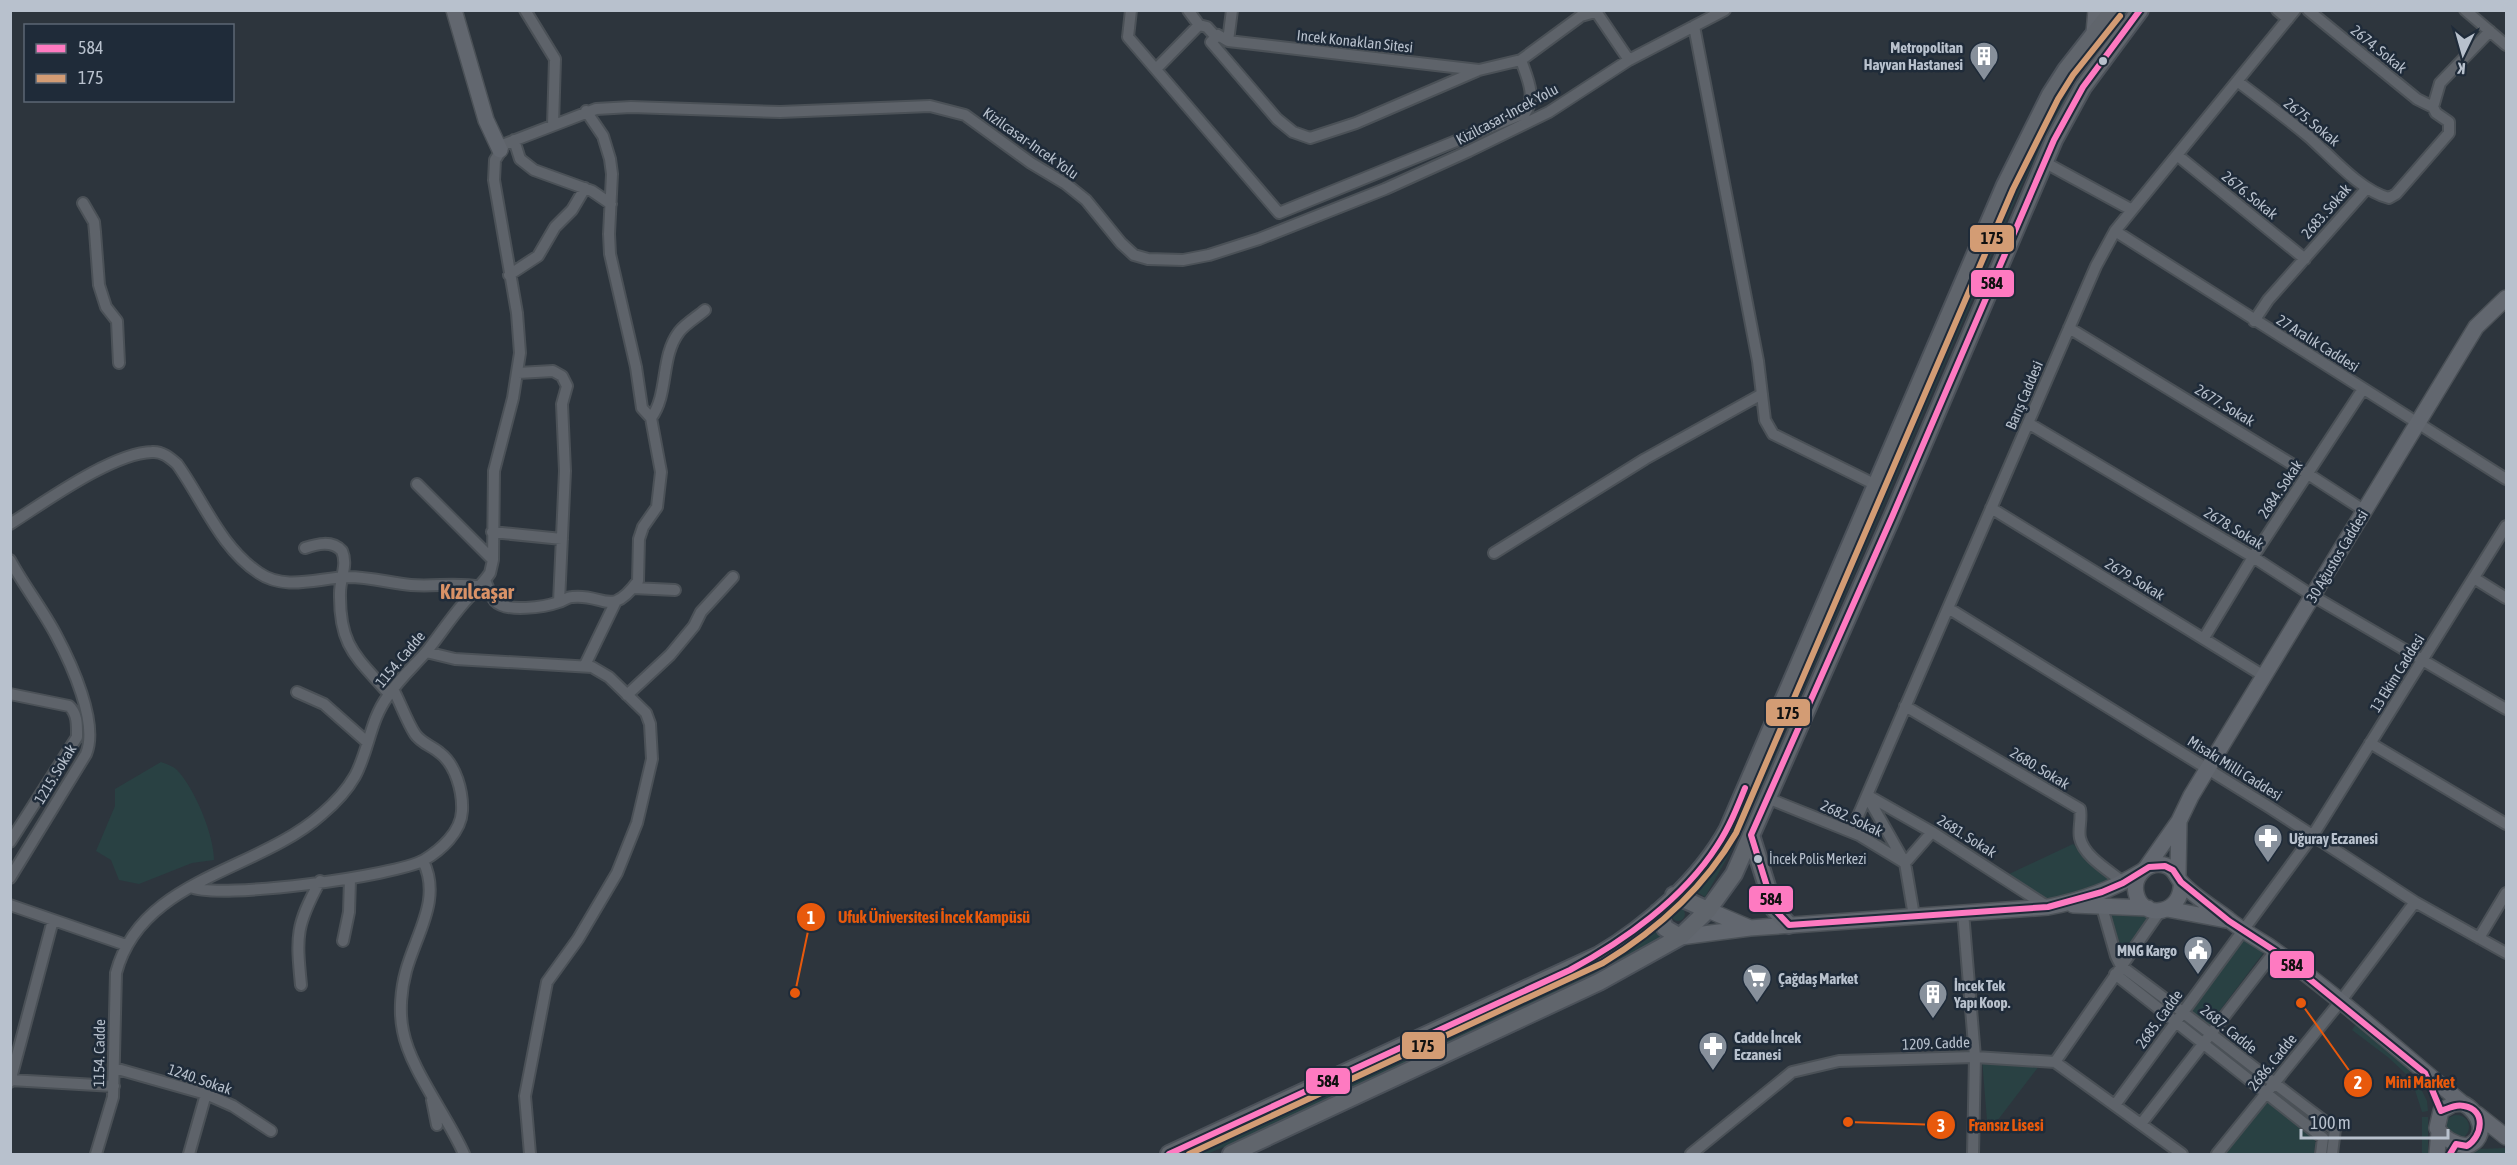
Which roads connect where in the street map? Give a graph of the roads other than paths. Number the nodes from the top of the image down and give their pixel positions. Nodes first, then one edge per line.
1 (454, 10) edge
2 (525, 10) edge
3 (1131, 10) edge
4 (1188, 10) edge
5 (1232, 10) edge
6 (1725, 10) edge
7 (2096, 10) edge
8 (2113, 10) edge
9 (2140, 10) edge
10 (2277, 10) edge
11 (2308, 10) edge
12 (2465, 10) edge
13 (1595, 11) edge
14 (2291, 15) edge
15 (1199, 25) junction
16 (1694, 26) junction
17 (2490, 31) junction
18 (2094, 33) junction
19 (1215, 36) junction
20 (1228, 41) junction
21 (2506, 45) edge
22 (1521, 60) junction
23 (1629, 60) junction
24 (1156, 69) junction
25 (1479, 70) junction
26 (2237, 81) junction
27 (2433, 107) junction
28 (586, 111) junction
29 (553, 125) junction
30 (514, 140) junction
31 (500, 150) junction
32 (2177, 155) junction
33 (2044, 162) junction
34 (585, 188) junction
35 (2367, 188) junction
36 (83, 203) dead end
37 (611, 204) junction
38 (2132, 210) junction
39 (2115, 231) junction
40 (2305, 259) junction
41 (509, 275) junction
42 (2506, 298) edge
43 (705, 310) dead end
44 (2254, 321) junction
45 (2069, 328) junction
46 (119, 363) dead end
47 (518, 373) junction
48 (2363, 388) junction
49 (1762, 394) junction
50 (651, 418) junction
51 (2028, 423) junction
52 (2418, 423) junction
53 (2308, 474) junction
54 (2506, 480) edge
55 (417, 484) dead end
56 (1874, 484) junction
57 (1991, 508) junction
58 (2365, 511) junction
59 (10, 524) edge
60 (2506, 526) edge
61 (492, 532) junction
62 (562, 539) junction
63 (305, 549) dead end
64 (1494, 553) dead end
65 (2253, 556) junction
66 (10, 560) edge
67 (493, 560) junction
68 (733, 577) dead end
69 (342, 578) junction
70 (2474, 578) junction
71 (483, 583) junction
72 (633, 588) junction
73 (675, 590) dead end
74 (2313, 596) junction
75 (2506, 598) edge
76 (616, 601) junction
77 (559, 602) junction
78 (1948, 608) junction
79 (2204, 638) junction
80 (426, 652) junction
81 (2422, 661) junction
82 (585, 665) junction
83 (2264, 676) junction
84 (297, 692) dead end
85 (391, 692) junction
86 (10, 694) edge
87 (627, 695) junction
88 (1905, 706) junction
89 (2506, 710) edge
90 (367, 742) junction
91 (2370, 743) junction
92 (2208, 769) junction
93 (1867, 795) junction
94 (1767, 798) junction
95 (2179, 821) junction
96 (2506, 824) edge
97 (1932, 832) junction
98 (1751, 835) junction
99 (1859, 835) junction
100 (2313, 835) junction
101 (10, 842) edge
102 (423, 861) junction
103 (1905, 863) junction
104 (2143, 870) junction
105 (10, 878) edge
106 (350, 879) junction
107 (2179, 879) junction
108 (320, 881) junction
109 (2124, 883) junction
110 (191, 887) junction
111 (2506, 893) edge
112 (1674, 895) junction
113 (2415, 902) junction
114 (2064, 904) junction
115 (10, 905) edge
116 (2048, 907) junction
117 (2102, 907) junction
118 (2158, 909) junction
119 (1708, 910) junction
120 (1658, 912) junction
121 (1963, 912) junction
122 (1914, 916) junction
123 (53, 920) junction
124 (2229, 921) junction
125 (1789, 925) junction
126 (1750, 928) junction
127 (2244, 930) junction
128 (1680, 937) junction
129 (2479, 938) junction
130 (343, 941) dead end
131 (126, 945) junction
132 (2276, 951) junction
133 (2506, 953) edge
134 (2118, 965) junction
135 (301, 985) dead end
136 (2340, 1002) junction
137 (2183, 1011) junction
138 (2175, 1022) junction
139 (2211, 1033) junction
140 (2203, 1044) junction
141 (1975, 1057) junction
142 (2055, 1062) junction
143 (114, 1068) junction
144 (2425, 1073) junction
145 (11, 1080) edge
146 (2275, 1084) junction
147 (114, 1086) junction
148 (429, 1088) junction
149 (206, 1094) junction
150 (2265, 1094) junction
151 (2462, 1103) junction
152 (2115, 1105) junction
153 (2441, 1111) junction
154 (2477, 1114) junction
155 (2141, 1124) junction
156 (437, 1125) dead end
157 (271, 1131) dead end
158 (2439, 1132) junction
159 (2506, 1137) edge
160 (2477, 1139) junction
161 (2453, 1149) edge
162 (96, 1155) edge
163 (189, 1155) edge
164 (464, 1155) edge
165 (530, 1155) edge
166 (1169, 1155) edge
167 (1231, 1155) edge
168 (1691, 1155) edge
169 (1973, 1155) edge
170 (2182, 1155) edge
171 (2217, 1155) edge
172 (2321, 1155) edge
173 (2332, 1155) edge
174 (2437, 1155) edge

1 - 31 main road
2 - 29 street
3 - 24 street
4 - 15 street, Incek Konaklan Sitesi
5 - 20 street
6 - 16 street, Kizilcasar-Incek Yolu
7 - 18 main road
8 - 18 main road
9 - 33 main road
10 - 14 street
11 - 27 street, 2674. Sokak
12 - 17 street
13 - 22 street
13 - 23 street
14 - 26 street, Barış Caddesi
15 - 19 street, Incek Konaklan Sitesi
15 - 24 street
16 - 23 street, Kizilcasar-Incek Yolu
16 - 49 street
17 - 21 street
17 - 27 street
18 - 56 main road
19 - 20 street, Incek Konaklan Sitesi
19 - 25 street
20 - 25 street, Incek Konaklan Sitesi
22 - 24 street
22 - 25 street
23 - 28 street, Kizilcasar-Incek Yolu
26 - 32 street, Barış Caddesi
26 - 35 street, 2675. Sokak
27 - 35 street, 2683. Sokak
28 - 29 street, Kizilcasar-Incek Yolu
28 - 37 street
29 - 30 street, Kizilcasar-Incek Yolu
30 - 31 street, Kizilcasar-Incek Yolu
30 - 34 street
31 - 41 street, 1154. Cadde
32 - 38 street, Barış Caddesi
32 - 40 street, 2676. Sokak
33 - 38 street
33 - 94 main road
34 - 37 street
34 - 41 street
35 - 40 street, 2683. Sokak
36 - 46 street
37 - 50 street
38 - 39 street, Barış Caddesi
39 - 44 street, 27 Aralık Caddesi
39 - 45 street, Barış Caddesi
40 - 44 street, 2683. Sokak
41 - 47 street, 1154. Cadde
42 - 52 main road, 30 Ağustos Caddesi
43 - 50 street
44 - 48 street, 27 Aralık Caddesi
45 - 51 street, Barış Caddesi
45 - 53 street, 2677. Sokak
47 - 61 street, 1154. Cadde
47 - 62 street
48 - 52 street, 27 Aralık Caddesi
48 - 53 street, 2684. Sokak
49 - 56 street
49 - 64 street
50 - 72 street
51 - 57 street, Barış Caddesi
51 - 65 street, 2678. Sokak
52 - 54 street, 27 Aralık Caddesi
52 - 58 main road, 30 Ağustos Caddesi
53 - 58 street, 2677. Sokak
53 - 65 street, 2684. Sokak
55 - 67 street
56 - 112 main road
57 - 78 street, Barış Caddesi
57 - 79 street, 2679. Sokak
58 - 74 main road, 30 Ağustos Caddesi
59 - 69 street
60 - 70 street, 13 Ekim Caddesi
61 - 62 street
61 - 67 street, 1154. Cadde
62 - 77 street
63 - 69 street
65 - 74 street, 2678. Sokak
65 - 79 street, 2684. Sokak
66 - 105 street, 1215. Sokak
67 - 71 street, 1154. Cadde
68 - 87 street
69 - 71 street
69 - 85 street
70 - 75 street
70 - 81 street, 13 Ekim Caddesi
71 - 77 street
71 - 80 street, 1154. Cadde
72 - 73 street
72 - 76 street
74 - 81 street, 2678. Sokak
74 - 83 main road, 30 Ağustos Caddesi
76 - 77 street
76 - 82 street
78 - 88 street, Barış Caddesi
78 - 92 street, Misakı Milli Caddesi
79 - 83 street, 2679. Sokak
80 - 82 street
80 - 85 street, 1154. Cadde
81 - 89 street, 2678. Sokak
81 - 91 street, 13 Ekim Caddesi
82 - 87 street
83 - 92 main road, 30 Ağustos Caddesi
84 - 90 street
85 - 90 street, 1154. Cadde
85 - 102 street
86 - 101 street
87 - 165 street
88 - 93 street, Barış Caddesi
88 - 109 street, 2680. Sokak
90 - 110 street, 1154. Cadde
91 - 96 street
91 - 100 street, 13 Ekim Caddesi
92 - 95 main road, 30 Ağustos Caddesi
92 - 100 street, Misakı Milli Caddesi
93 - 97 street, 2681. Sokak
93 - 99 street, Barış Caddesi
93 - 103 street
94 - 98 main road
94 - 99 street, 2682. Sokak
95 - 104 main road, 30 Ağustos Caddesi
95 - 107 main road, 30 Ağustos Caddesi
97 - 103 street
97 - 116 street, 2681. Sokak
98 - 119 main road
98 - 125 main road
99 - 103 street, 2682. Sokak
100 - 113 street, Misakı Milli Caddesi
100 - 127 street, 2685. Cadde
102 - 106 street
102 - 148 street
103 - 122 street
104 - 107 main road
104 - 109 main road
104 - 118 main road
106 - 108 street
106 - 130 street
107 - 118 main road
107 - 124 main road
108 - 110 street
108 - 135 street
109 - 114 main road
110 - 131 street, 1154. Cadde
111 - 129 street
112 - 119 main road
112 - 120 main road
113 - 129 street, Misakı Milli Caddesi
113 - 136 street, 2686. Cadde
114 - 116 main road
114 - 117 main road
115 - 123 street
116 - 121 main road
117 - 118 main road
117 - 134 street
118 - 124 main road
118 - 134 street
119 - 126 main road
119 - 128 main road
120 - 128 main road
120 - 166 main road
121 - 122 main road
121 - 141 street
122 - 125 main road
123 - 131 street
123 - 145 street
124 - 127 main road
125 - 126 main road
126 - 128 main road
127 - 132 main road
127 - 137 street, 2685. Cadde
128 - 167 main road
129 - 133 street, Misakı Milli Caddesi
131 - 143 street, 1154. Cadde
132 - 136 main road
132 - 139 street
134 - 137 street, 2687. Cadde
134 - 138 street, 2687. Cadde
134 - 142 street
136 - 144 main road
136 - 146 street, 2686. Cadde
137 - 138 street, 2685. Cadde
137 - 139 street, 2687. Cadde
138 - 140 street, 2687. Cadde
138 - 152 street, 2685. Cadde
139 - 140 street
139 - 146 street, 2687. Cadde
140 - 150 street, 2687. Cadde
140 - 155 street
141 - 142 street, 1209. Cadde
141 - 168 street, 1209. Cadde
141 - 169 street
142 - 152 street
143 - 147 street, 1154. Cadde
143 - 149 street, 1240. Sokak
144 - 151 main road
144 - 153 main road
145 - 147 street
146 - 150 street, 2686. Cadde
146 - 173 street, 2687. Cadde
147 - 162 street, 1154. Cadde
148 - 156 street
148 - 164 street
149 - 157 street, 1240. Sokak
149 - 163 street
150 - 171 street, 2686. Cadde
150 - 172 street, 2687. Cadde
151 - 153 main road
151 - 154 main road
152 - 155 street
153 - 158 main road
154 - 159 main road
154 - 160 main road
155 - 170 street
158 - 161 main road
158 - 174 main road
159 - 160 main road
160 - 161 main road

